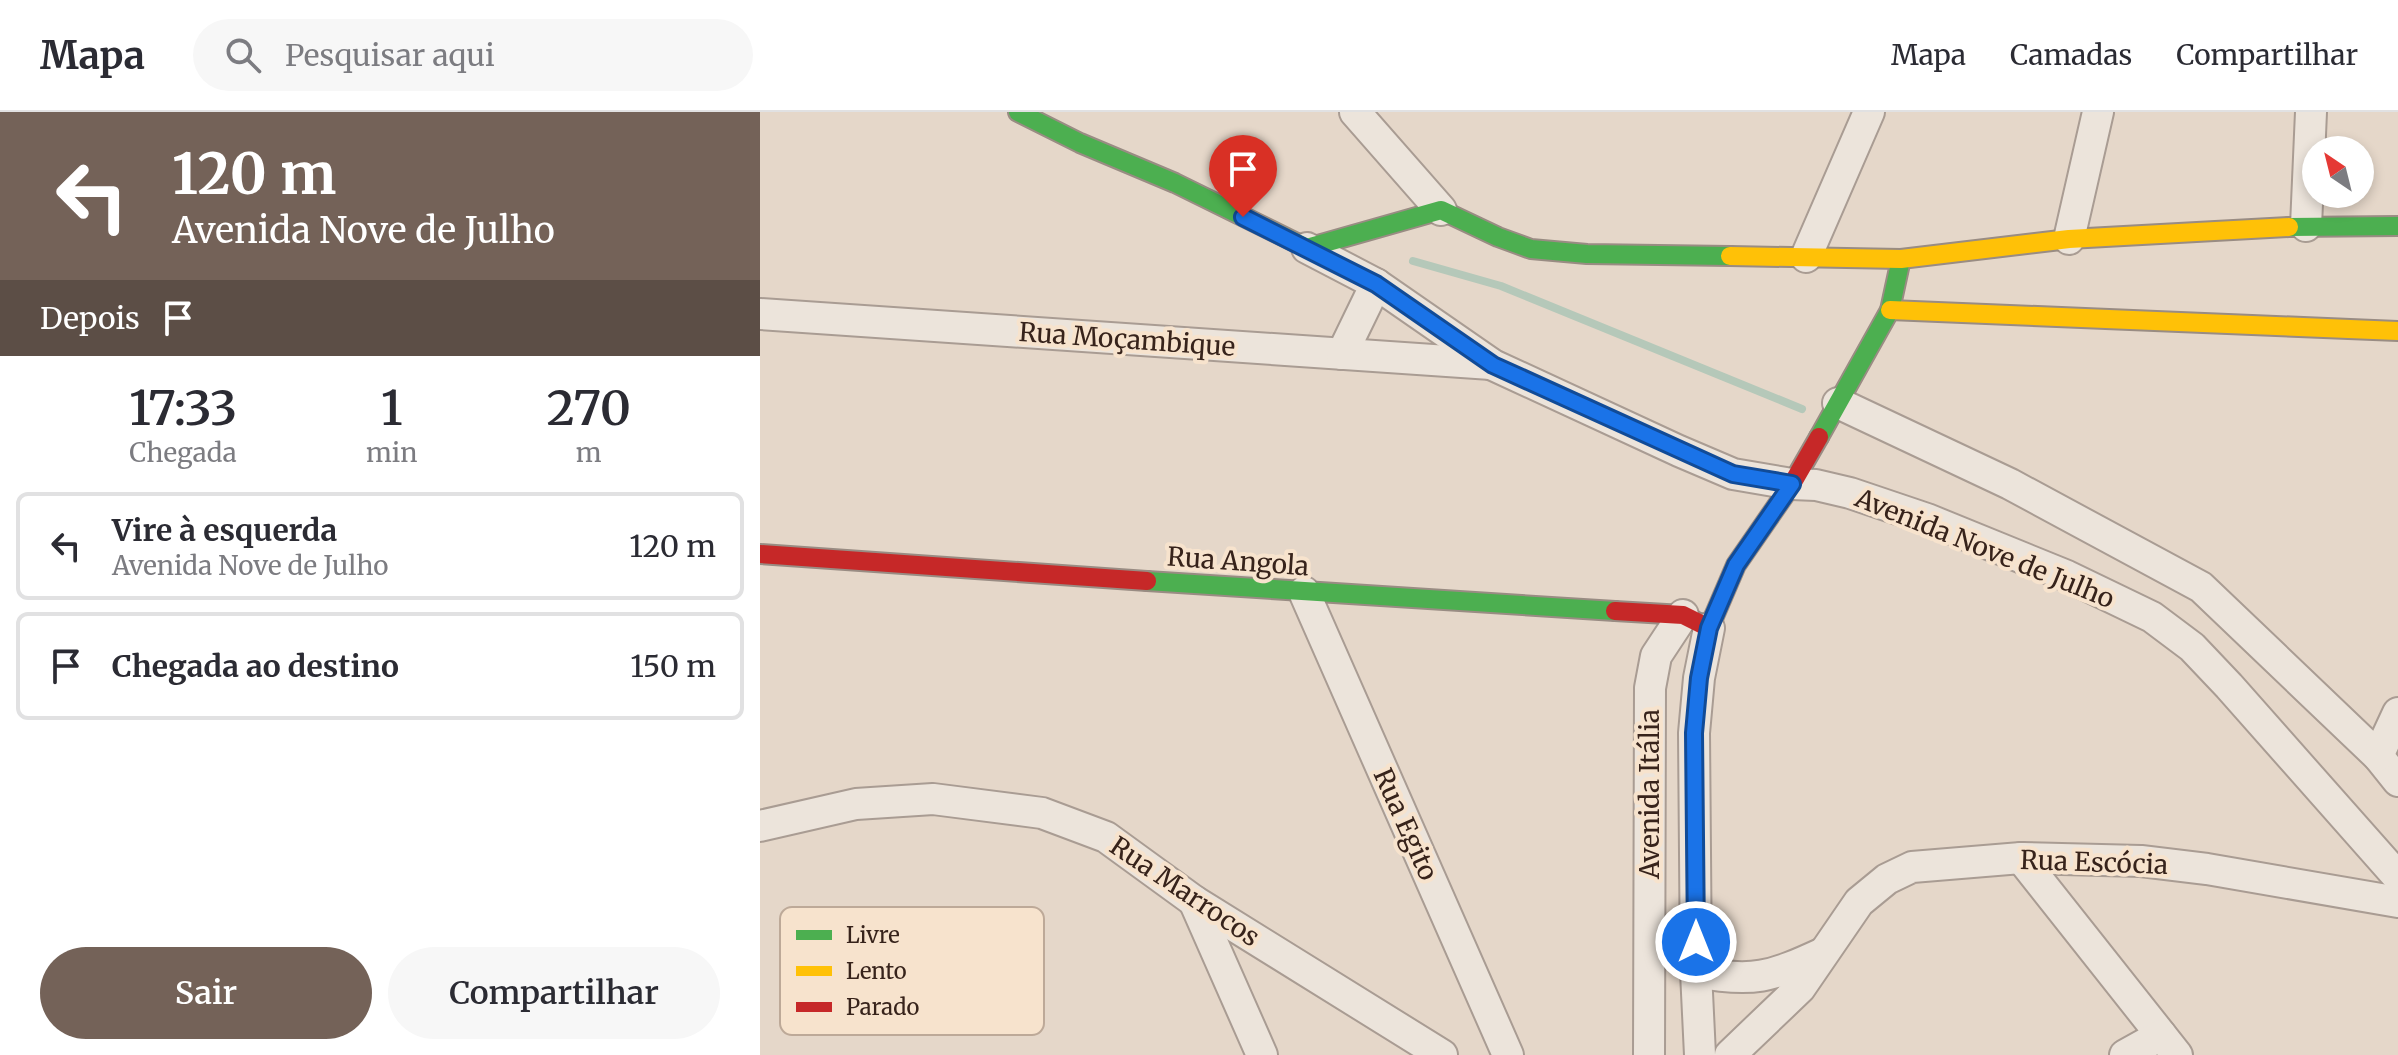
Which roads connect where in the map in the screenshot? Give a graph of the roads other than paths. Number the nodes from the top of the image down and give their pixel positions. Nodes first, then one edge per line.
1 (1018, 112) edge
2 (1355, 112) edge
3 (1869, 112) edge
4 (2098, 112) edge
5 (2311, 112) edge
6 (1441, 210) junction
7 (2306, 226) junction
8 (2398, 226) edge
9 (2069, 239) junction
10 (1307, 248) junction
11 (1806, 257) junction
12 (1901, 259) junction
13 (1376, 284) junction
14 (1890, 310) junction
15 (760, 314) edge
16 (2398, 331) edge
17 (1342, 354) junction
18 (1493, 365) junction
19 (1838, 403) junction
20 (1792, 484) junction
21 (760, 554) edge
22 (1736, 565) junction
23 (1304, 592) junction
24 (1697, 610) junction
25 (2396, 723) edge
26 (2378, 756) junction
27 (2398, 781) edge
28 (760, 826) edge
29 (2021, 858) junction
30 (2398, 877) edge
31 (1194, 901) junction
32 (2398, 902) edge
33 (1825, 953) junction
34 (1696, 972) junction
35 (2169, 1045) edge
36 (1262, 1055) edge
37 (1442, 1055) edge
38 (1508, 1055) edge
39 (1649, 1055) edge
40 (1700, 1055) edge
41 (1730, 1055) edge
42 (2125, 1055) edge

1 - 10 main road, Avenida Nove de Julho
2 - 6 street
3 - 11 street
4 - 9 street
5 - 7 street
6 - 10 main road
6 - 11 main road
7 - 8 main road
7 - 9 main road
9 - 12 main road
10 - 13 street, Avenida Nove de Julho
11 - 12 main road
12 - 14 main road, Avenida Itália
13 - 17 street
13 - 18 street, Avenida Nove de Julho
14 - 16 main road
14 - 19 main road, Avenida Itália
15 - 17 street, Rua Moçambique
17 - 18 street, Rua Moçambique
18 - 20 street, Avenida Nove de Julho
19 - 20 main road, Avenida Itália
19 - 26 street, Avenida Nove de Julho
20 - 22 main road, Avenida Itália
20 - 30 street, Avenida Nove de Julho
21 - 23 main road, Rua Angola
22 - 24 main road, Avenida Itália
22 - 24 main road, Avenida Itália
23 - 24 main road, Rua Angola
23 - 38 street, Rua Egito
24 - 34 street, Avenida Itália
24 - 39 street, Avenida Itália
25 - 26 street
26 - 27 street, Avenida Nove de Julho
28 - 31 street, Rua Marrocos
29 - 32 street, Rua Escócia
29 - 33 street, Rua Escócia
29 - 35 street
31 - 36 street
31 - 37 street, Rua Marrocos
33 - 34 street
33 - 41 street, Rua Escócia
34 - 40 street, Avenida Itália
35 - 42 street

